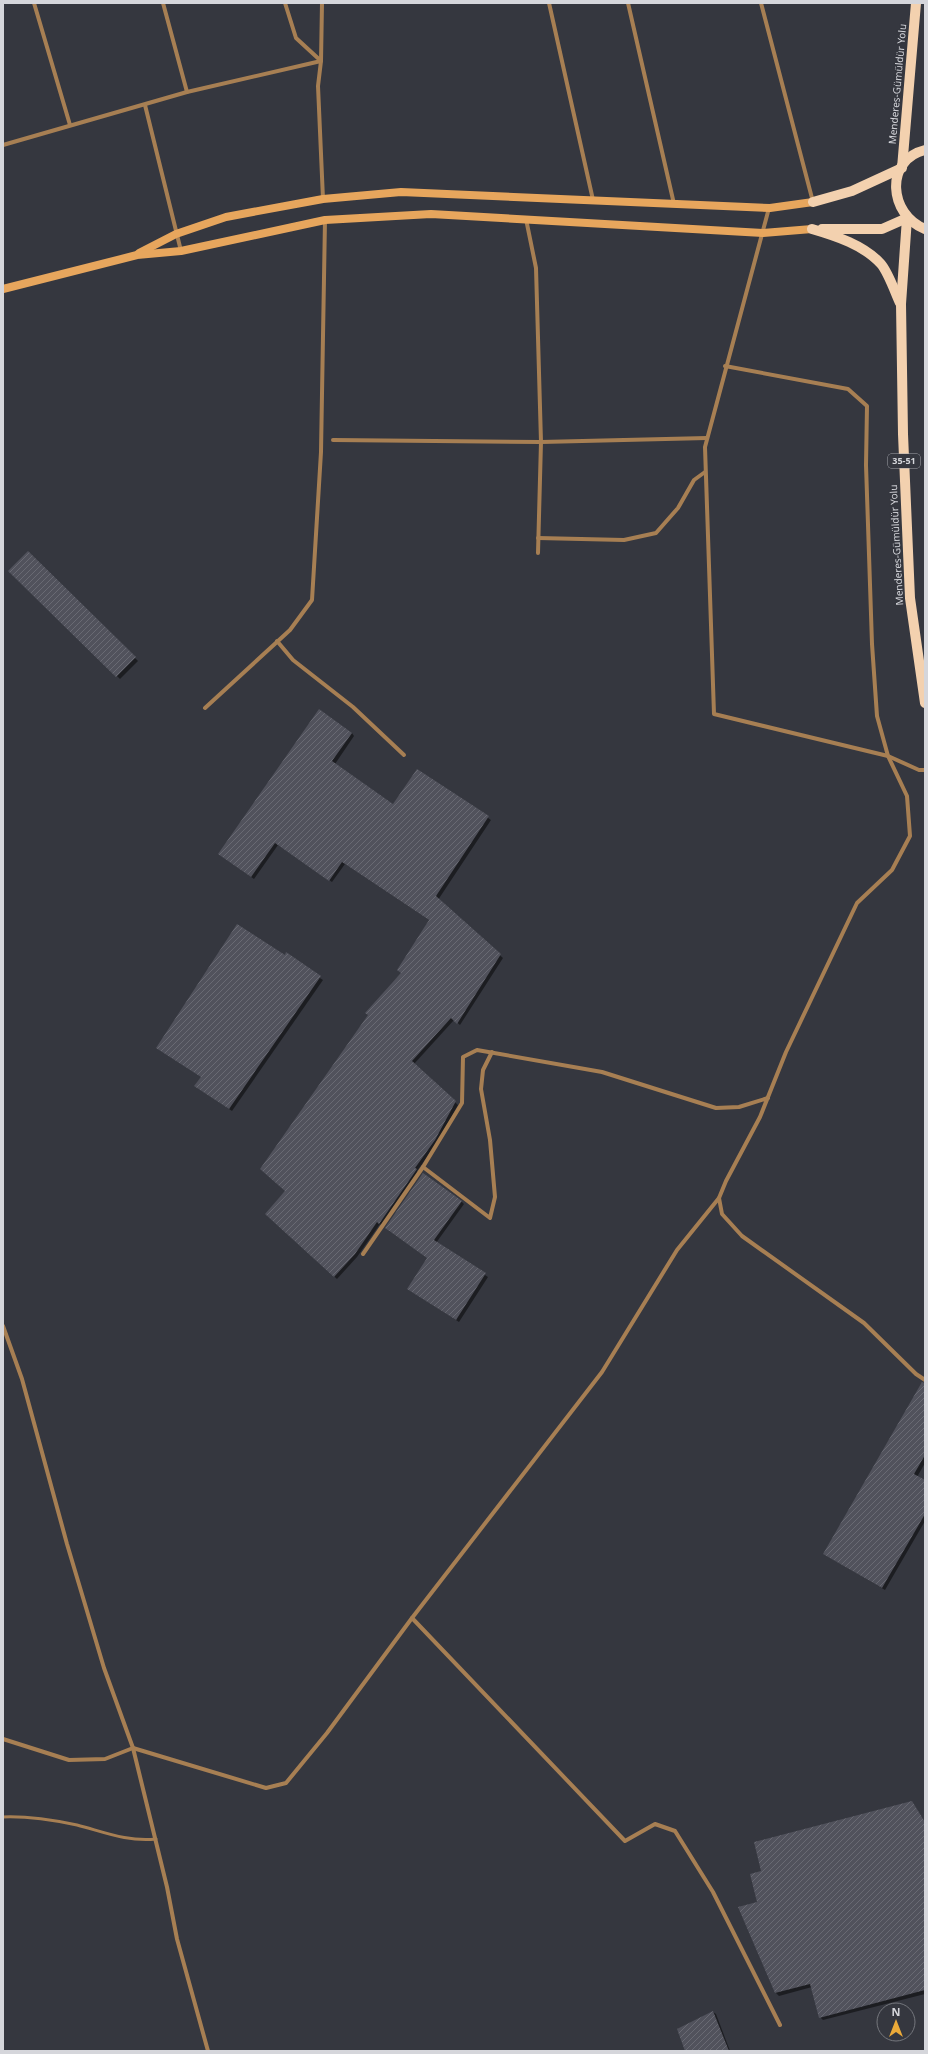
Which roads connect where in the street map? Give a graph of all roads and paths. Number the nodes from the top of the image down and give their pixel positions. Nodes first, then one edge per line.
1 (34, 3) edge
2 (162, 3) edge
3 (286, 3) edge
4 (322, 3) edge
5 (549, 3) edge
6 (629, 3) edge
7 (761, 3) edge
8 (916, 3) edge
9 (321, 61) junction
10 (187, 92) junction
11 (145, 105) junction
12 (70, 125) junction
13 (3, 145) edge
14 (925, 150) edge
15 (902, 168) junction
16 (323, 198) junction
17 (593, 200) junction
18 (813, 202) junction
19 (674, 204) junction
20 (770, 208) junction
21 (907, 218) junction
22 (526, 219) junction
23 (325, 220) junction
24 (812, 229) junction
25 (925, 229) edge
26 (763, 233) junction
27 (176, 234) junction
28 (181, 251) junction
29 (137, 255) junction
30 (3, 289) edge
31 (901, 304) junction
32 (725, 366) junction
33 (707, 438) junction
34 (332, 440) dead end
35 (541, 442) junction
36 (705, 472) junction
37 (538, 538) junction
38 (538, 553) dead end
39 (277, 641) junction
40 (925, 703) edge
41 (204, 708) dead end
42 (404, 755) dead end
43 (888, 756) junction
44 (925, 770) edge
45 (492, 1052) junction
46 (768, 1098) junction
47 (423, 1167) junction
48 (719, 1198) junction
49 (363, 1254) dead end
50 (3, 1326) edge
51 (925, 1380) edge
52 (412, 1618) junction
53 (3, 1739) edge
54 (133, 1748) junction
55 (3, 1817) edge
56 (156, 1839) junction
57 (780, 2025) dead end
58 (208, 2051) edge

1 - 12 street
2 - 10 street
3 - 9 street
4 - 9 street
5 - 17 street
6 - 19 street
7 - 18 street
8 - 15 main road, Menderes-Gümüldür Yolu
9 - 10 street
9 - 16 street
10 - 11 street
11 - 12 street
11 - 27 street
12 - 13 street
14 - 15 main road
15 - 18 main road
15 - 21 main road, Menderes-Gümüldür Yolu
16 - 17 street
16 - 27 street
17 - 19 street
18 - 20 street
19 - 20 street
20 - 26 street
21 - 24 main road
21 - 25 main road
21 - 31 main road, Menderes-Gümüldür Yolu / 35-51
22 - 23 street
22 - 26 street
22 - 35 street
23 - 28 street
23 - 39 street
24 - 26 street
24 - 31 main road
26 - 32 street
27 - 28 street
27 - 29 street
28 - 29 street
29 - 30 street
31 - 40 main road, Menderes-Gümüldür Yolu / 35-51
32 - 33 street
32 - 43 street
33 - 35 street
33 - 36 street
34 - 35 street
35 - 37 street
36 - 37 street
36 - 43 street
37 - 38 street
39 - 41 street
39 - 42 street
43 - 44 street
43 - 46 street
45 - 46 street
45 - 47 street
45 - 47 street
46 - 48 street
47 - 49 street
48 - 51 street
48 - 52 street
50 - 54 street
52 - 54 street
52 - 57 street
53 - 54 street
54 - 56 street
55 - 56 lane
56 - 58 street

